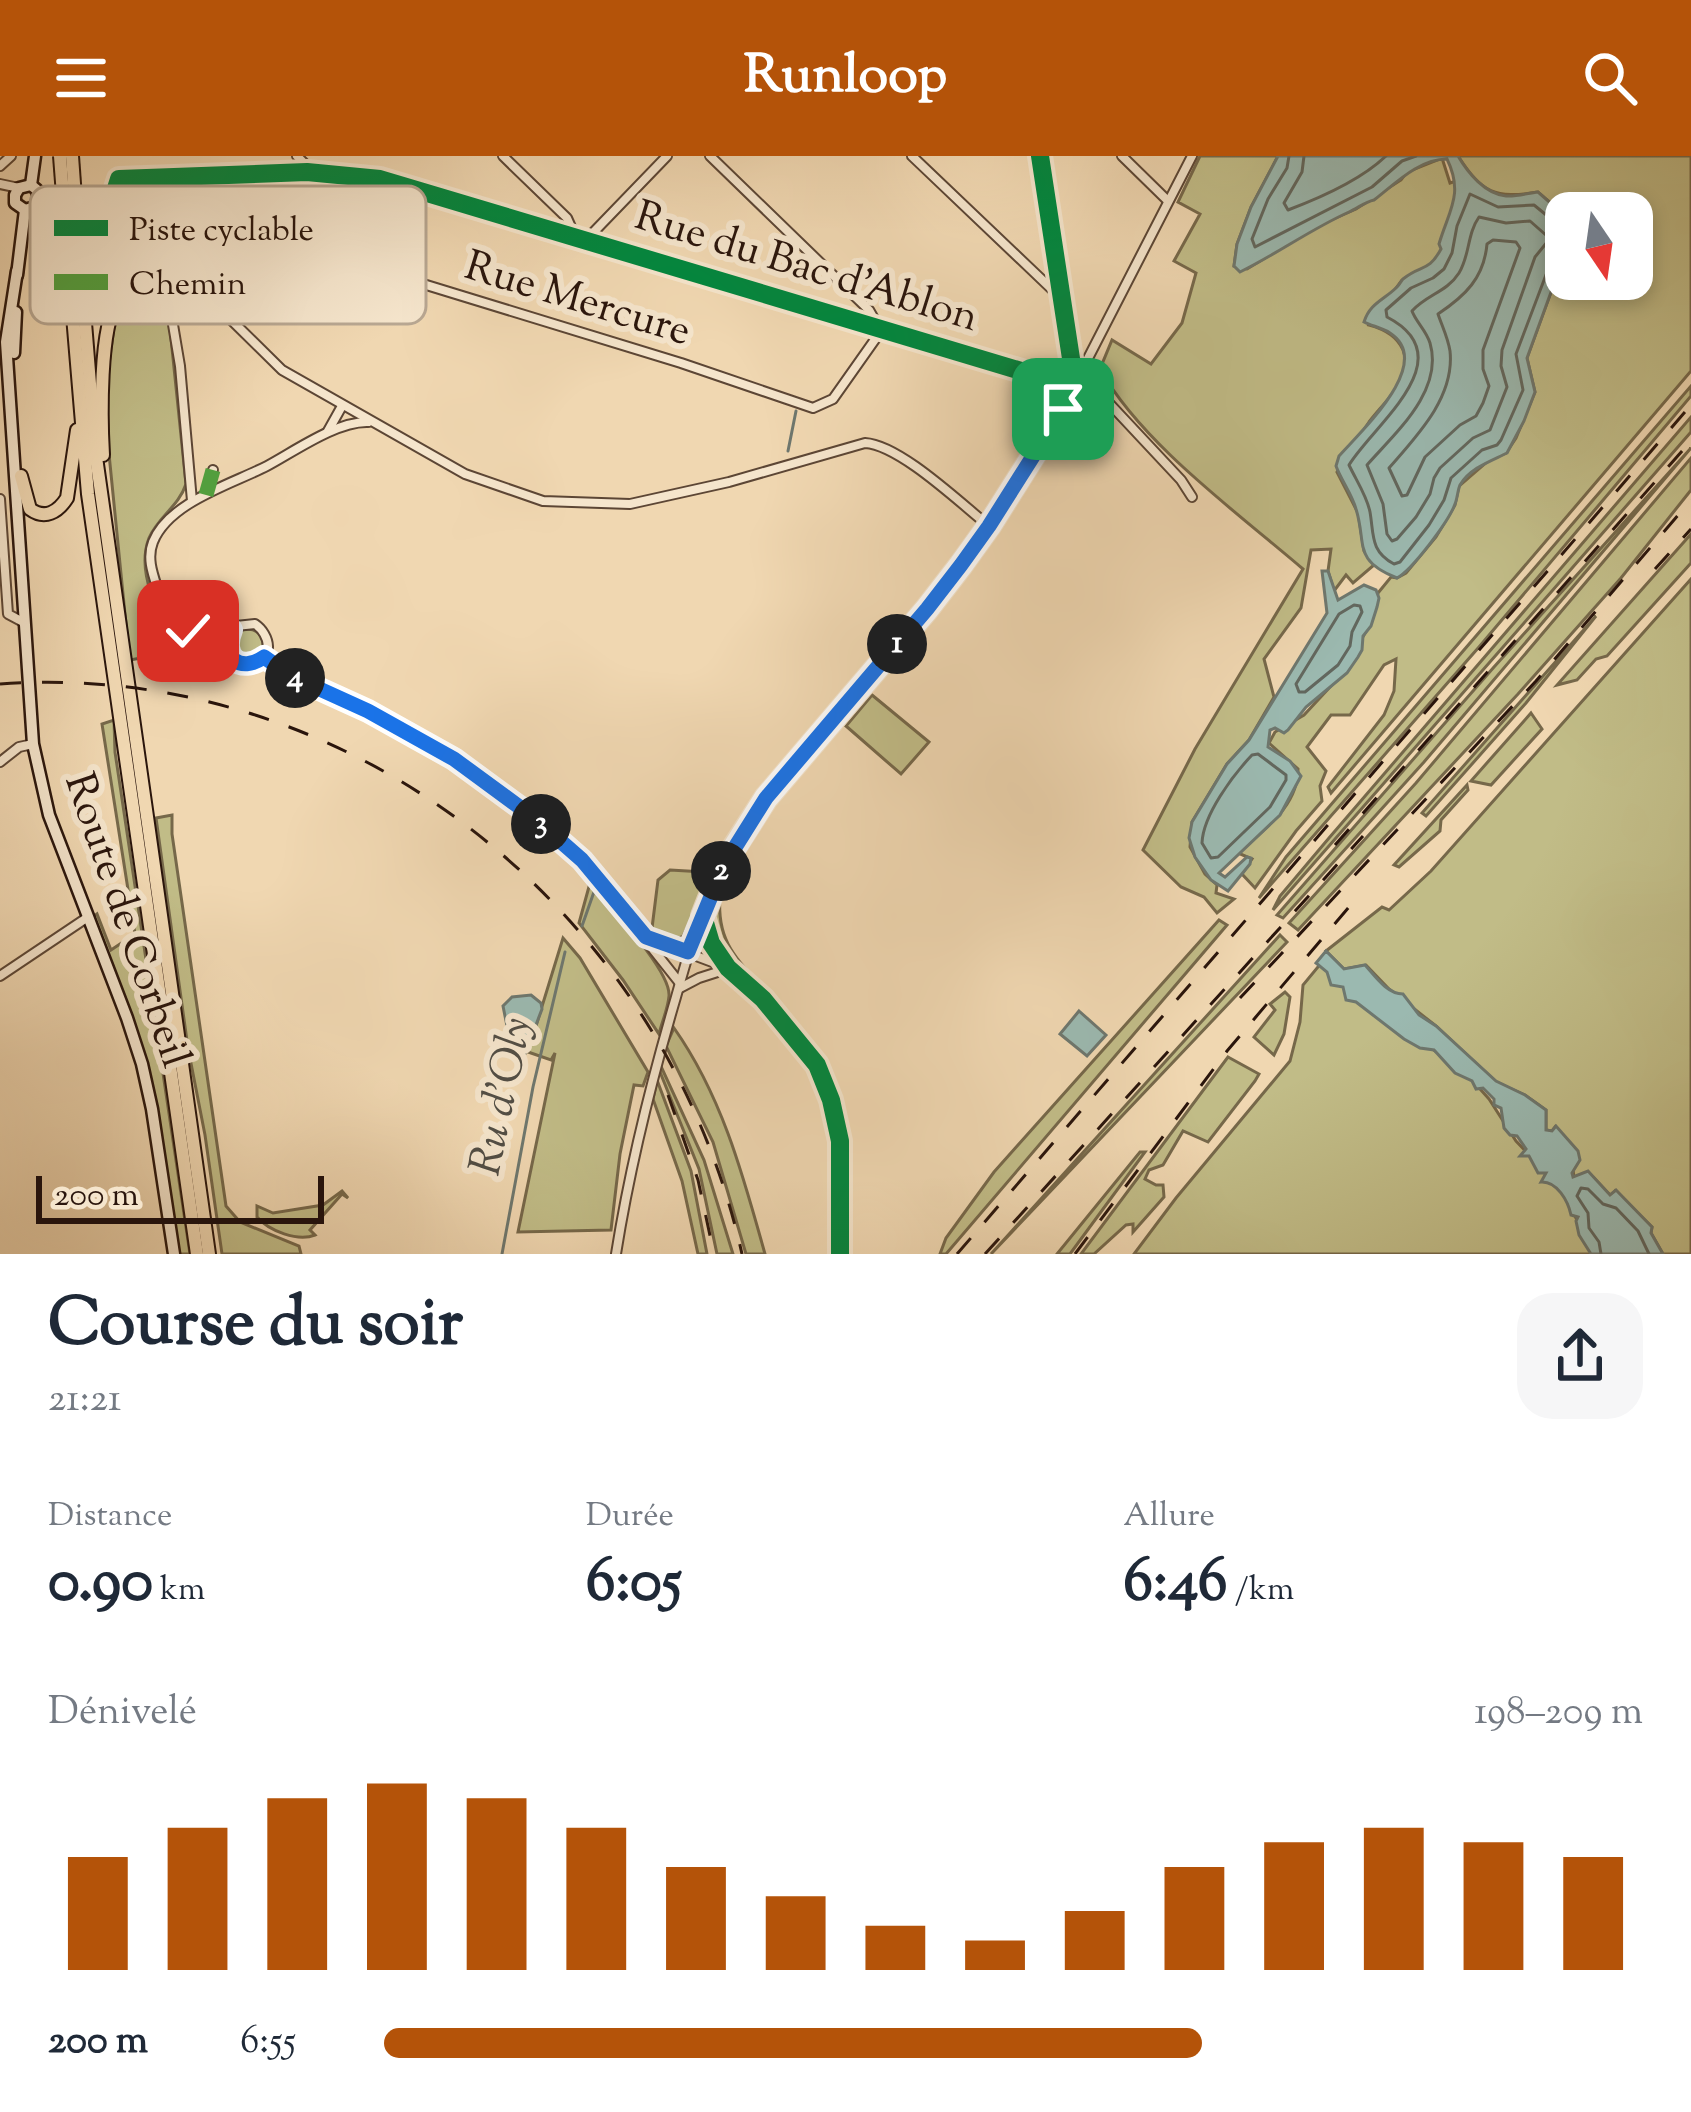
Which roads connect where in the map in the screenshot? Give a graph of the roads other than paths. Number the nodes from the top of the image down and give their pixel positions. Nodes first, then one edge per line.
1 (11, 156) edge
2 (34, 156) edge
3 (60, 156) edge
4 (72, 156) edge
5 (297, 156) edge
6 (503, 156) edge
7 (667, 156) edge
8 (710, 156) edge
9 (912, 156) edge
10 (1040, 156) edge
11 (1122, 156) edge
12 (1192, 156) edge
13 (0, 166) edge
14 (307, 172) junction
15 (0, 184) edge
16 (25, 186) junction
17 (65, 186) edge
18 (72, 186) edge
19 (116, 186) edge
20 (303, 186) edge
21 (404, 186) edge
22 (30, 188) tunnel mouth
23 (426, 193) edge
24 (1168, 201) junction
25 (25, 209) junction
26 (30, 209) tunnel mouth
27 (580, 238) junction
28 (17, 271) junction
29 (426, 285) edge
30 (1061, 298) junction
31 (859, 301) junction
32 (854, 323) junction
33 (76, 324) edge
34 (82, 324) edge
35 (111, 324) edge
36 (173, 324) edge
37 (235, 324) edge
38 (881, 331) junction
39 (1079, 371) junction
40 (1093, 386) junction
41 (1071, 389) junction
42 (342, 406) junction
43 (80, 418) junction
44 (370, 422) junction
45 (323, 436) junction
46 (213, 470) dead end
47 (98, 473) junction
48 (21, 476) junction
49 (206, 495) junction
50 (1192, 496) dead end
51 (0, 499) edge
52 (192, 501) junction
53 (989, 526) junction
54 (20, 536) junction
55 (23, 622) junction
56 (177, 626) junction
57 (231, 630) junction
58 (230, 655) junction
59 (264, 657) junction
60 (33, 744) junction
61 (0, 762) edge
62 (703, 916) junction
63 (88, 917) junction
64 (646, 937) junction
65 (688, 952) junction
66 (728, 968) junction
67 (0, 976) edge
68 (679, 986) junction
69 (174, 1254) edge
70 (196, 1254) edge
71 (211, 1254) edge
72 (616, 1254) edge
73 (840, 1254) edge

1 - 13 street
2 - 16 main road
3 - 17 main road, bridge
4 - 18 main road, bridge
5 - 14 street
6 - 27 street
7 - 27 street
8 - 31 street
9 - 30 street
10 - 30 street
11 - 24 street
12 - 24 street
14 - 19 street, Rue du Bac d'Ablon
14 - 20 street, Rue Mercure
14 - 21 street, Rue du Bac d'Ablon
15 - 16 street
16 - 22 main road
16 - 25 main road
23 - 27 street, Rue du Bac d'Ablon
24 - 39 street
25 - 26 main road
25 - 28 main road, Route de Corbeil
27 - 32 street, Rue du Bac d'Ablon
28 - 48 main road, Route de Corbeil
28 - 54 main road, Route de Corbeil
29 - 38 street, Rue Mercure
30 - 39 street
31 - 32 street
31 - 38 street
32 - 38 street, Rue du Bac d'Ablon
33 - 43 main road
34 - 47 main road
35 - 47 main road
36 - 52 street
37 - 42 street
38 - 41 street, Rue du Bac d'Ablon
39 - 40 street
39 - 41 street
40 - 41 street
40 - 50 street
41 - 53 street
42 - 44 street
42 - 45 street
43 - 48 main road
43 - 70 main road
44 - 45 street
44 - 53 street
45 - 49 street
46 - 49 street
47 - 71 main road
48 - 54 main road, Route de Corbeil
49 - 52 street
51 - 55 street
52 - 56 street
53 - 62 street
54 - 55 main road, Route de Corbeil
55 - 60 main road, Route de Corbeil
56 - 57 street
56 - 58 street
57 - 58 street
57 - 59 street
58 - 59 street
59 - 64 street
60 - 61 street
60 - 63 main road, Route de Corbeil
62 - 65 street
62 - 66 street
63 - 67 street
63 - 69 main road, Route de Corbeil
64 - 65 street
64 - 68 street
65 - 66 street
65 - 68 street
66 - 68 street
66 - 73 street
68 - 72 street

